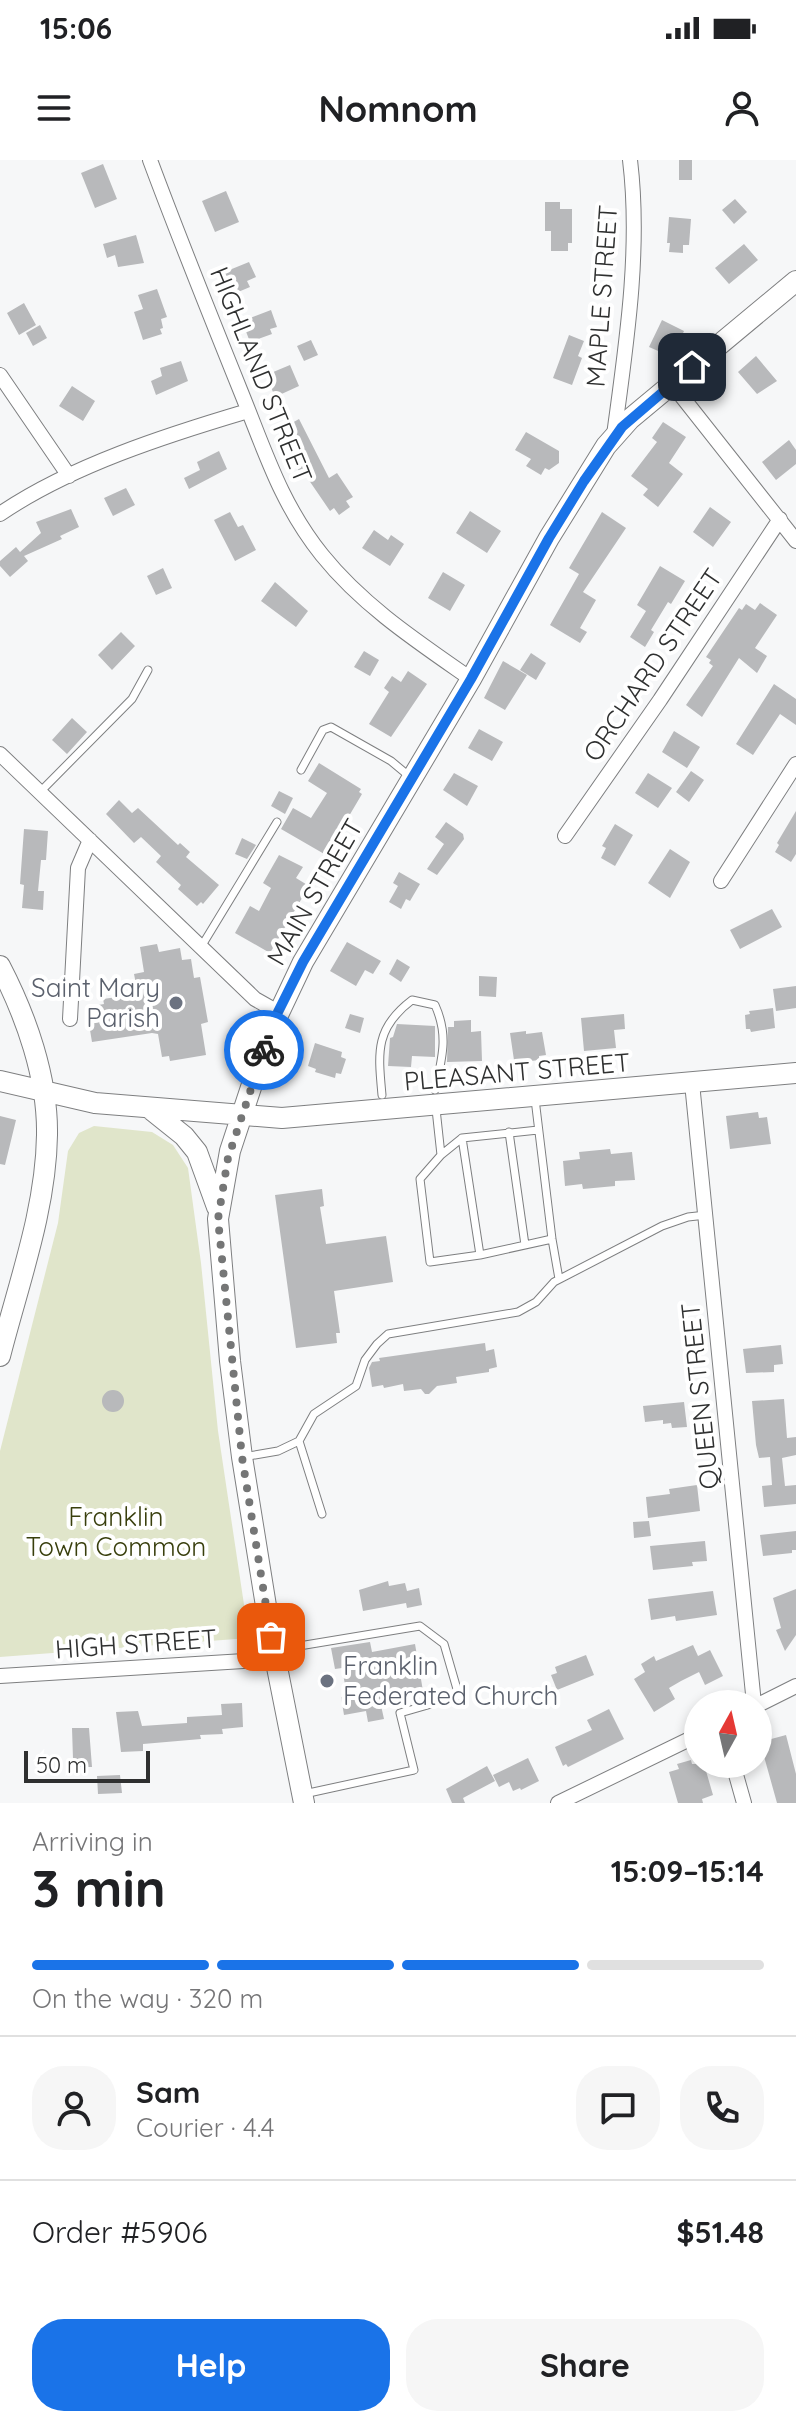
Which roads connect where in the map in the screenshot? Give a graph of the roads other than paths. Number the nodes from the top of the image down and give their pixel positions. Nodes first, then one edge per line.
1 (150, 160) edge
2 (630, 160) edge
3 (796, 281) edge
4 (0, 375) edge
5 (672, 384) junction
6 (248, 411) junction
7 (614, 436) junction
8 (69, 476) junction
9 (0, 514) edge
10 (780, 519) junction
11 (796, 541) edge
12 (148, 670) dead end
13 (471, 679) junction
14 (0, 754) edge
15 (796, 764) edge
16 (301, 770) dead end
17 (411, 777) junction
18 (40, 792) junction
19 (277, 822) dead end
20 (565, 836) dead end
21 (90, 840) junction
22 (721, 881) dead end
23 (201, 947) junction
24 (0, 966) edge
25 (278, 1012) junction
26 (70, 1019) dead end
27 (796, 1073) edge
28 (0, 1081) edge
29 (692, 1083) junction
30 (43, 1091) junction
31 (382, 1095) dead end
32 (435, 1097) junction
33 (535, 1097) junction
34 (149, 1108) junction
35 (242, 1117) junction
36 (538, 1130) junction
37 (509, 1132) junction
38 (462, 1138) junction
39 (441, 1155) junction
40 (218, 1208) junction
41 (706, 1215) junction
42 (552, 1239) junction
43 (525, 1245) junction
44 (480, 1255) junction
45 (559, 1279) junction
46 (0, 1356) edge
47 (299, 1441) junction
48 (242, 1457) junction
49 (322, 1514) dead end
50 (275, 1655) junction
51 (0, 1676) edge
52 (796, 1686) edge
53 (754, 1690) edge
54 (772, 1697) edge
55 (684, 1742) edge
56 (737, 1778) edge
57 (303, 1799) edge
58 (558, 1803) edge
59 (744, 1803) edge

1 - 6 street, HIGHLAND STREET
2 - 7 street, MAPLE STREET
3 - 5 main road, MAIN STREET
4 - 8 street
5 - 7 main road, MAIN STREET
5 - 10 street
6 - 8 street
6 - 13 street, HIGHLAND STREET
7 - 13 main road, MAIN STREET
8 - 9 street
10 - 11 street
10 - 20 street, ORCHARD STREET
12 - 18 lane
13 - 17 main road, MAIN STREET
14 - 18 street
15 - 22 street
16 - 17 lane
17 - 25 main road, MAIN STREET
18 - 21 street
19 - 23 lane
21 - 23 street
21 - 26 street
23 - 25 street
24 - 30 main road
25 - 35 main road, MAIN STREET
27 - 29 main road, PLEASANT STREET
28 - 30 main road, PLEASANT STREET
29 - 33 main road, PLEASANT STREET
29 - 41 street, QUEEN STREET
30 - 34 main road, PLEASANT STREET
30 - 46 main road
31 - 32 lane
32 - 33 main road, PLEASANT STREET
32 - 35 main road, PLEASANT STREET
32 - 39 lane
33 - 36 lane
34 - 35 main road, PLEASANT STREET
34 - 40 main road
35 - 40 main road, MAIN STREET
36 - 37 lane
36 - 42 lane
37 - 38 lane
37 - 43 lane
38 - 39 lane
38 - 44 lane
39 - 44 lane
40 - 48 main road, MAIN STREET
41 - 45 lane
41 - 53 street, QUEEN STREET
42 - 43 lane
42 - 45 lane
43 - 44 lane
45 - 47 lane
47 - 48 lane
47 - 49 lane
48 - 50 main road, MAIN STREET
50 - 51 street, HIGH STREET
50 - 57 main road, MAIN STREET
50 - 57 lane
52 - 54 street
55 - 58 street
56 - 59 street

